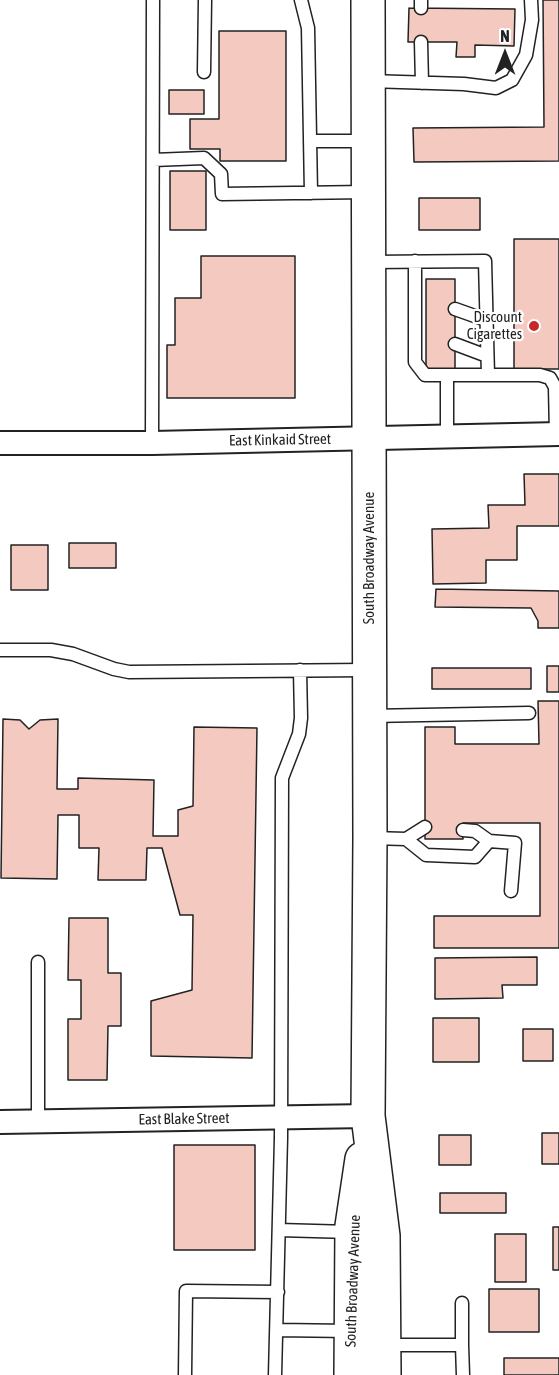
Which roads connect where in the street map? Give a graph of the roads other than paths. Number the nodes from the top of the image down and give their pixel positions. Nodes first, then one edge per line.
1 (153, 0) edge
2 (205, 0) edge
3 (301, 0) edge
4 (368, 0) edge
5 (531, 0) edge
6 (421, 42) dead end
7 (204, 72) dead end
8 (368, 81) junction
9 (422, 83) junction
10 (310, 141) junction
11 (368, 141) junction
12 (153, 160) junction
13 (368, 192) junction
14 (311, 193) junction
15 (415, 261) junction
16 (368, 262) junction
17 (455, 309) dead end
18 (486, 320) junction
19 (455, 344) dead end
20 (487, 356) junction
21 (447, 375) junction
22 (488, 375) junction
23 (558, 434) edge
24 (447, 436) junction
25 (369, 438) junction
26 (0, 443) edge
27 (152, 443) junction
28 (0, 650) edge
29 (300, 670) junction
30 (369, 670) junction
31 (529, 713) dead end
32 (369, 716) junction
33 (425, 827) dead end
34 (463, 830) dead end
35 (370, 838) junction
36 (406, 839) junction
37 (489, 842) junction
38 (512, 891) dead end
39 (38, 962) dead end
40 (281, 1116) junction
41 (369, 1116) junction
42 (0, 1122) edge
43 (38, 1122) junction
44 (279, 1230) junction
45 (352, 1232) junction
46 (278, 1292) junction
47 (462, 1303) dead end
48 (277, 1330) junction
49 (351, 1331) junction
50 (462, 1345) junction
51 (384, 1360) edge
52 (185, 1375) edge
53 (276, 1375) edge
54 (351, 1375) edge
55 (463, 1375) edge

1 - 12 lane
2 - 7 lane
3 - 10 lane
4 - 8 main road, South Broadway Avenue
5 - 9 lane
6 - 9 lane
8 - 9 lane
8 - 11 main road, South Broadway Avenue
10 - 11 lane
10 - 14 lane
11 - 13 main road, South Broadway Avenue
12 - 14 lane
12 - 27 lane
13 - 14 lane
13 - 16 main road, South Broadway Avenue
15 - 16 lane
15 - 18 lane
15 - 21 lane
16 - 25 main road, South Broadway Avenue
17 - 18 lane
18 - 20 lane
19 - 20 lane
20 - 22 lane
21 - 22 lane
21 - 24 lane
22 - 23 lane
23 - 24 street, East Kinkaid Street
24 - 25 street, East Kinkaid Street
25 - 27 street, East Kinkaid Street
25 - 30 main road, South Broadway Avenue
26 - 27 street, East Kinkaid Street
28 - 29 lane
29 - 30 lane
29 - 40 lane
30 - 32 main road, South Broadway Avenue
31 - 32 lane
32 - 35 main road, South Broadway Avenue
33 - 36 lane
34 - 37 lane
35 - 36 lane
35 - 41 main road, South Broadway Avenue
36 - 37 lane
37 - 38 lane
39 - 43 lane
40 - 41 street, East Blake Street
40 - 43 street, East Blake Street
40 - 44 lane
41 - 45 main road, South Broadway Avenue
41 - 51 main road, South Broadway Avenue
42 - 43 street, East Blake Street
44 - 45 lane
44 - 46 lane
45 - 49 main road, South Broadway Avenue
46 - 48 lane
46 - 52 lane
47 - 50 lane
48 - 49 lane
48 - 53 lane
49 - 54 main road, South Broadway Avenue
50 - 51 lane
50 - 55 lane

